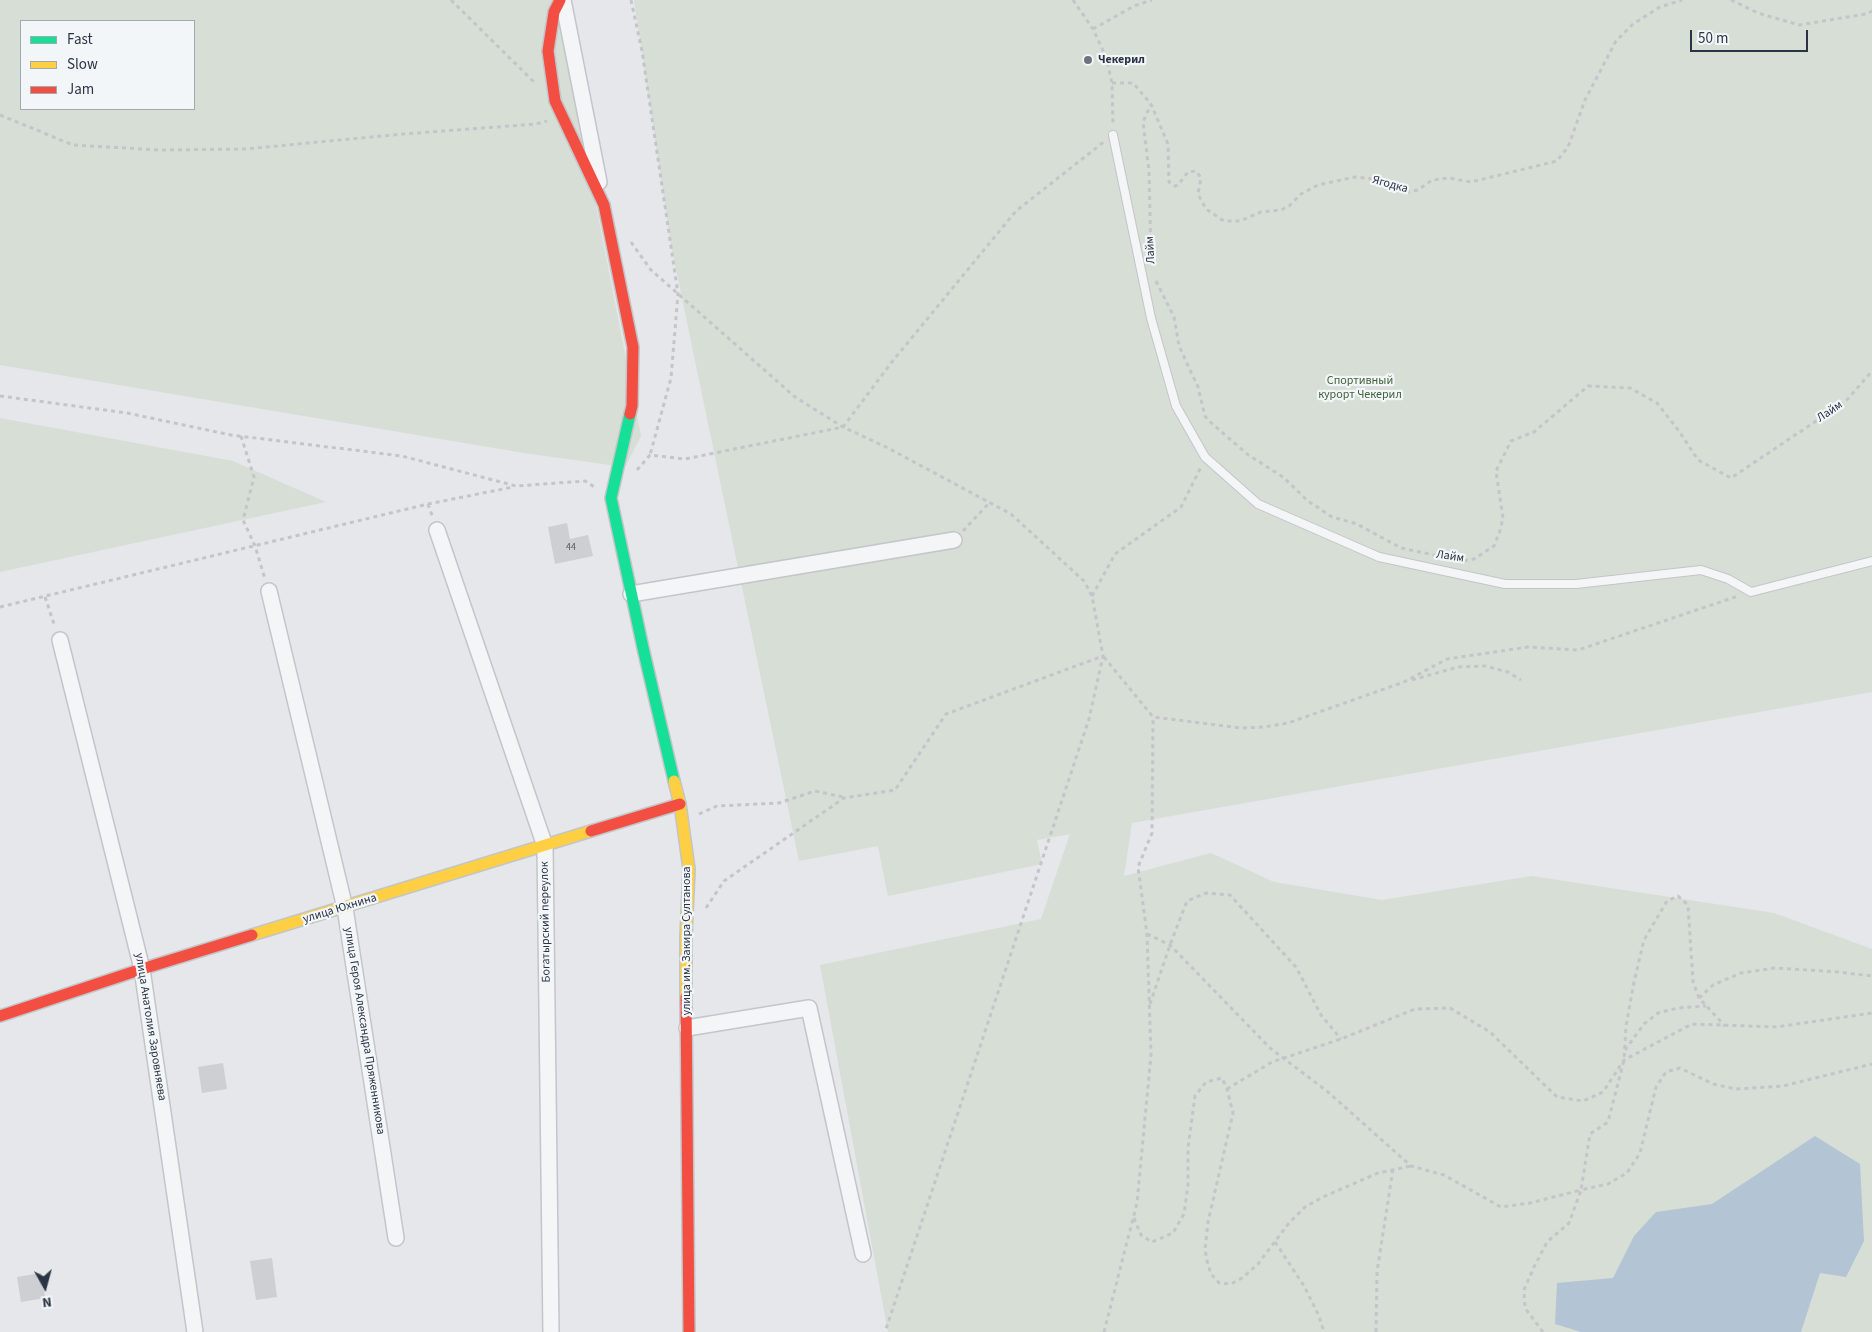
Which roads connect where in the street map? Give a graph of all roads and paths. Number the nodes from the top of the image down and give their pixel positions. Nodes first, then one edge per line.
1 (451, 0) edge
2 (561, 0) edge
3 (631, 0) edge
4 (1073, 0) edge
5 (1152, 0) edge
6 (1682, 0) edge
7 (1731, 0) edge
8 (1872, 11) edge
9 (1093, 29) junction
10 (1112, 83) junction
11 (554, 101) junction
12 (1151, 104) junction
13 (0, 115) edge
14 (562, 116) junction
15 (1112, 135) junction
16 (604, 205) junction
17 (627, 237) dead end
18 (1152, 263) dead end
19 (1152, 273) dead end
20 (678, 294) junction
21 (1872, 371) edge
22 (0, 396) edge
23 (843, 427) junction
24 (241, 436) junction
25 (650, 455) junction
26 (1205, 458) junction
27 (631, 476) dead end
28 (516, 486) junction
29 (612, 498) junction
30 (990, 502) junction
31 (437, 530) dead end
32 (954, 540) joint
33 (255, 546) junction
34 (1872, 561) edge
35 (268, 592) joint
36 (1751, 592) junction
37 (631, 594) junction
38 (45, 596) junction
39 (1092, 596) junction
40 (0, 607) edge
41 (60, 640) joint
42 (1103, 656) junction
43 (1521, 680) dead end
44 (1404, 682) junction
45 (1153, 717) junction
46 (844, 798) junction
47 (680, 804) junction
48 (682, 821) junction
49 (545, 846) junction
50 (345, 908) junction
51 (703, 913) dead end
52 (1147, 934) junction
53 (1170, 945) junction
54 (142, 969) junction
55 (1872, 976) edge
56 (1699, 998) junction
57 (1707, 1006) junction
58 (1149, 1007) junction
59 (1872, 1013) edge
60 (0, 1016) edge
61 (1725, 1026) junction
62 (687, 1028) junction
63 (1341, 1039) junction
64 (1625, 1050) junction
65 (1285, 1059) junction
66 (1624, 1060) junction
67 (1872, 1064) edge
68 (1227, 1089) junction
69 (1411, 1166) junction
70 (1393, 1169) junction
71 (1580, 1190) junction
72 (1134, 1218) junction
73 (396, 1238) dead end
74 (1275, 1242) junction
75 (863, 1254) dead end
76 (195, 1332) edge
77 (551, 1332) edge
78 (689, 1332) edge
79 (885, 1332) edge
80 (1104, 1332) edge
81 (1324, 1332) edge
82 (1376, 1332) edge
83 (1544, 1332) edge

1 - 11 path
2 - 11 street
2 - 16 street
3 - 20 path
4 - 9 path
5 - 9 path
6 - 12 path, Ягодка
7 - 8 path
9 - 10 path
10 - 12 path
10 - 15 path
11 - 14 street
12 - 18 path, Лайм
13 - 14 path
14 - 16 street
15 - 23 path
15 - 26 lane
16 - 29 street
17 - 20 path
19 - 21 path, Лайм
20 - 23 path
20 - 25 path
22 - 24 path
23 - 25 path
23 - 30 path
24 - 28 path
24 - 33 path
25 - 27 path
26 - 36 lane
26 - 39 path
28 - 29 path
28 - 33 path
29 - 37 street, улица им. Закира Султанова
30 - 32 path
30 - 39 path
31 - 49 street, Богатырский переулок
32 - 37 street
33 - 35 path
33 - 38 path
34 - 36 lane
35 - 50 street, улица Героя Александра Пряженникова
36 - 44 path
37 - 47 street, улица им. Закира Султанова
38 - 40 path
38 - 41 path
39 - 42 path
41 - 54 street, улица Анатолия Заровняева
42 - 45 path
42 - 46 path
42 - 79 path
43 - 44 path
44 - 45 path
45 - 52 path
46 - 48 path
46 - 51 path
47 - 48 street, улица им. Закира Султанова
47 - 49 street, улица Юхнина
48 - 62 street, улица им. Закира Султанова
49 - 50 street, улица Юхнина
49 - 77 street, Богатырский переулок
50 - 54 street, улица Юхнина
50 - 73 street, улица Героя Александра Пряженникова
52 - 53 path
52 - 58 path
53 - 58 path
53 - 63 path
53 - 65 path
54 - 60 street, улица Юхнина
54 - 76 street, улица Анатолия Заровняева
55 - 56 path
56 - 57 path
56 - 64 path
57 - 61 path
57 - 64 path
58 - 72 path
59 - 61 path
61 - 66 path
62 - 75 street
62 - 78 street, улица им. Закира Султанова
63 - 65 path
63 - 66 path
64 - 66 path
65 - 68 path
65 - 69 path
66 - 71 path
67 - 71 path
68 - 72 path
68 - 74 path
69 - 70 path
69 - 71 path
70 - 74 path
70 - 82 path
71 - 83 path
72 - 80 path
74 - 81 path

